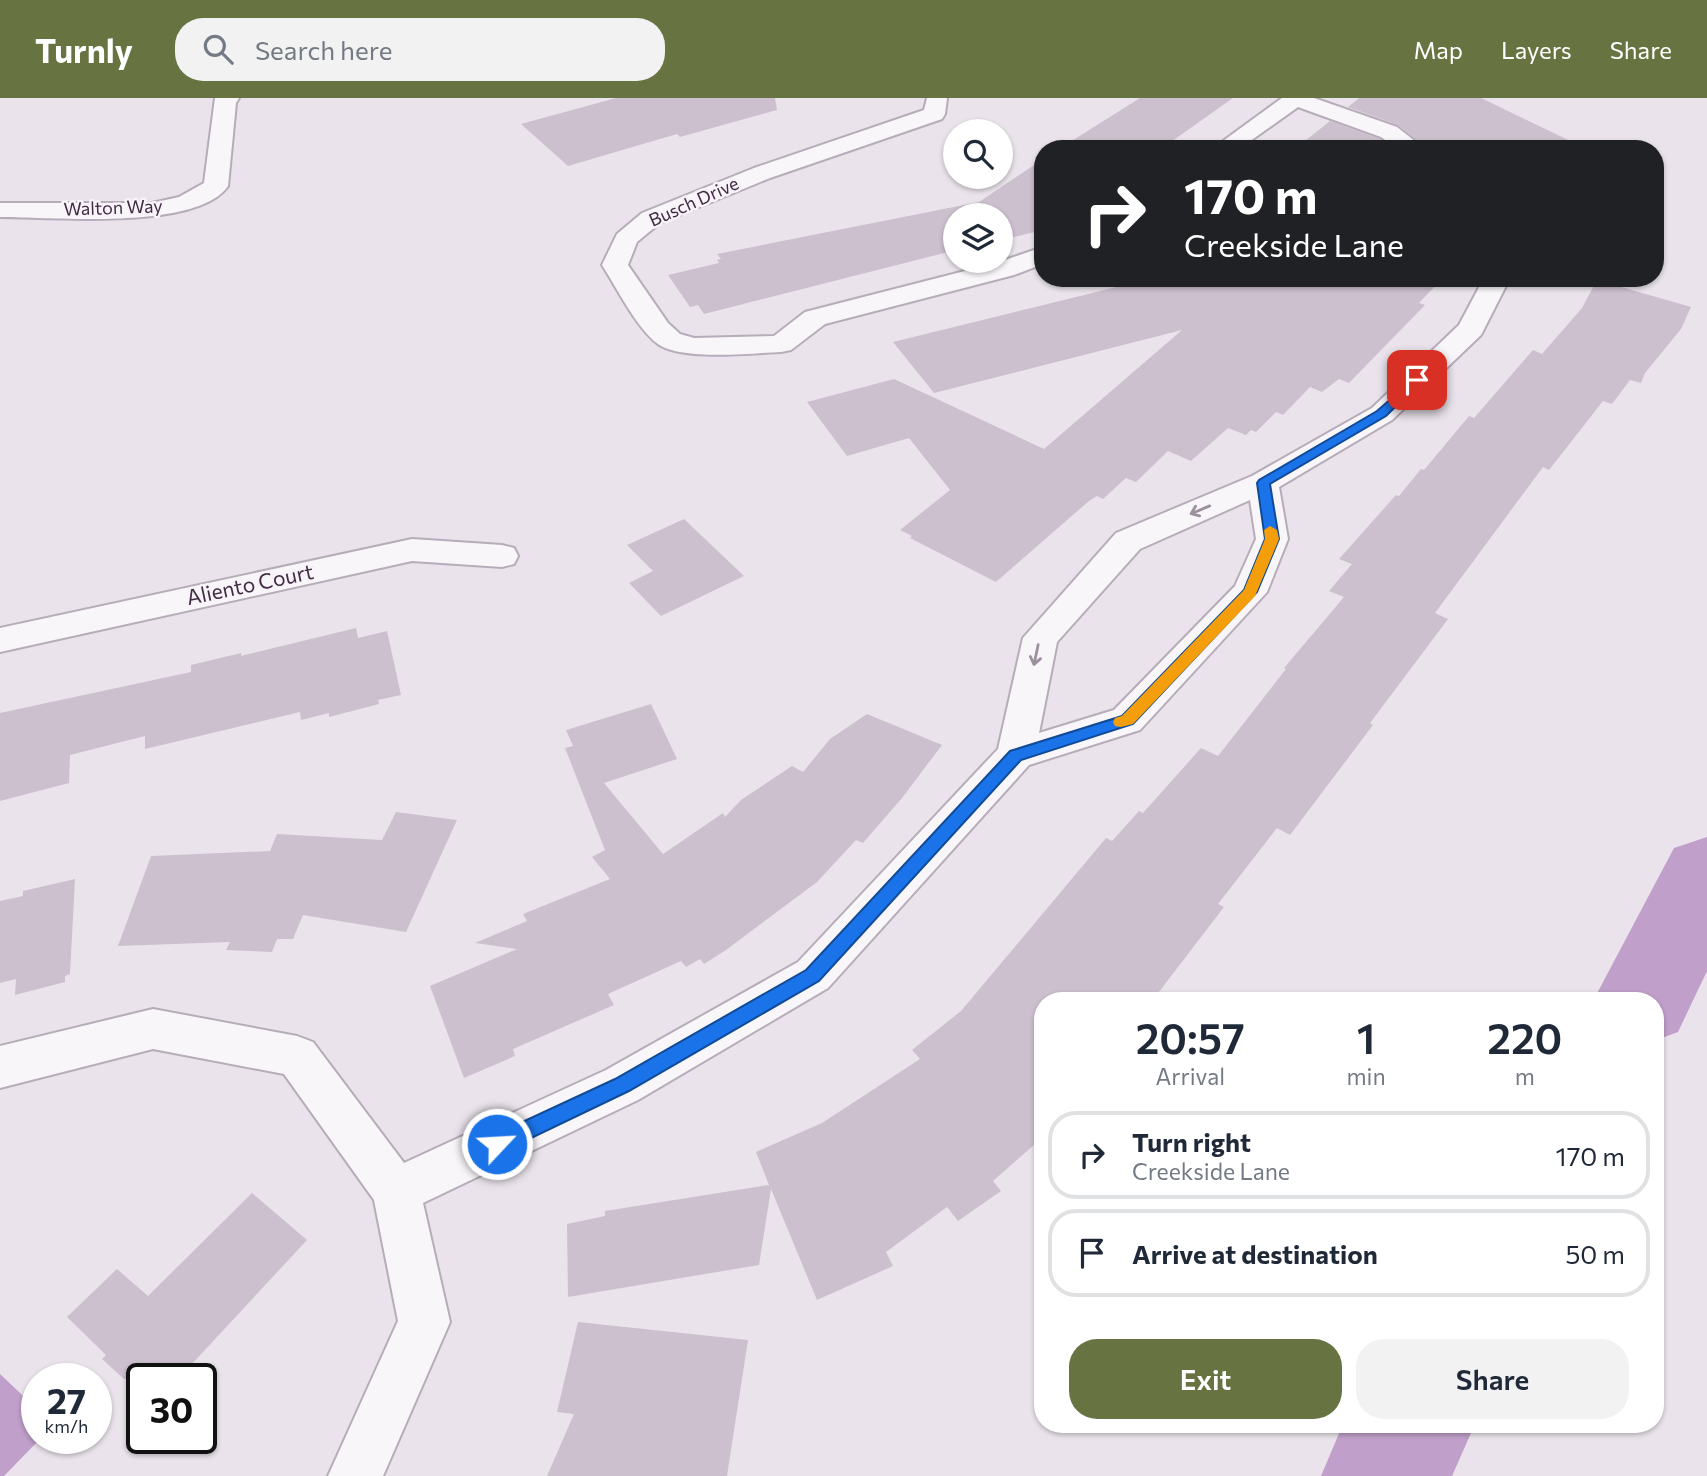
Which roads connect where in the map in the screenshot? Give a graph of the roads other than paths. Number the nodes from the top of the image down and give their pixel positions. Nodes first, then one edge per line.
1 (228, 98) edge
2 (1296, 99) edge
3 (937, 100) dead end
4 (1236, 140) edge
5 (1401, 140) edge
6 (0, 210) edge
7 (1034, 258) edge
8 (1492, 287) edge
9 (1263, 483) junction
10 (502, 556) dead end
11 (0, 640) edge
12 (1016, 755) junction
13 (0, 1067) edge
14 (397, 1191) junction
15 (355, 1476) edge

1 - 6 street, Walton Way
2 - 4 street
2 - 5 street
3 - 7 street, Busch Drive
8 - 9 street
9 -> 12 street
9 - 12 street
10 - 11 street, Aliento Court
12 - 14 street
13 - 14 street
14 - 15 street

